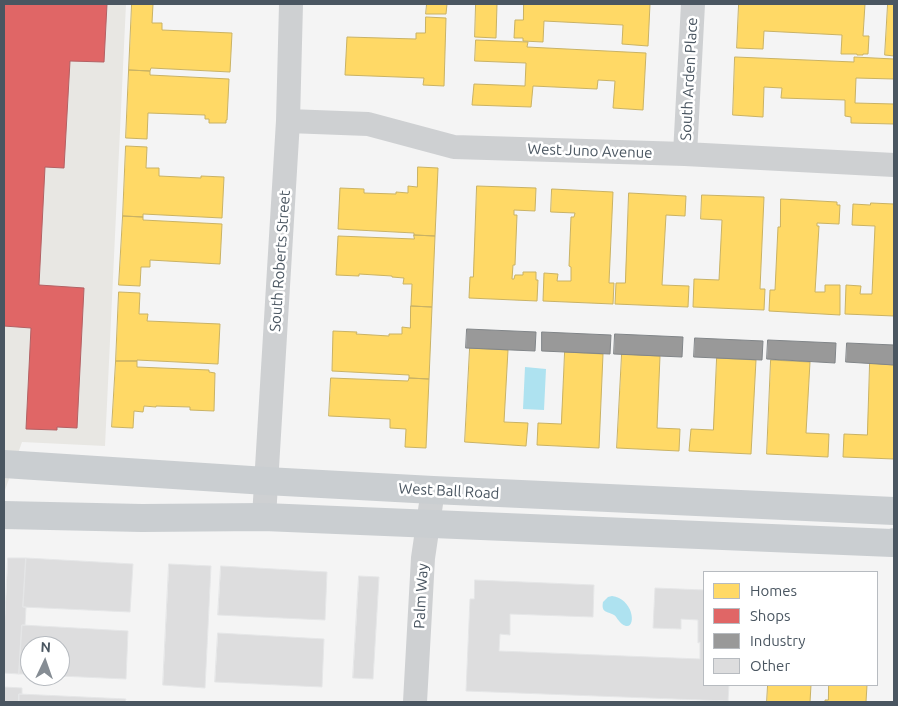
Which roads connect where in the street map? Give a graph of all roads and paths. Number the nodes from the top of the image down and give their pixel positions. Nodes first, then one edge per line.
1 (291, 4) edge
2 (693, 4) edge
3 (288, 121) junction
4 (685, 154) junction
5 (894, 165) edge
6 (4, 464) edge
7 (266, 481) junction
8 (434, 490) junction
9 (894, 511) edge
10 (4, 515) edge
11 (264, 517) junction
12 (428, 524) junction
13 (894, 542) edge
14 (415, 702) edge

1 - 3 street, South Roberts Street
2 - 4 street, South Arden Place
3 - 4 street, West Juno Avenue
3 - 7 street, South Roberts Street
4 - 5 street, West Juno Avenue
6 - 7 main road, West Ball Road
7 - 8 main road, West Ball Road
7 - 11 street, South Roberts Street
8 - 9 main road, West Ball Road
8 - 12 street, Palm Way
10 - 11 main road
11 - 12 main road
12 - 13 main road
12 - 14 street, Palm Way

